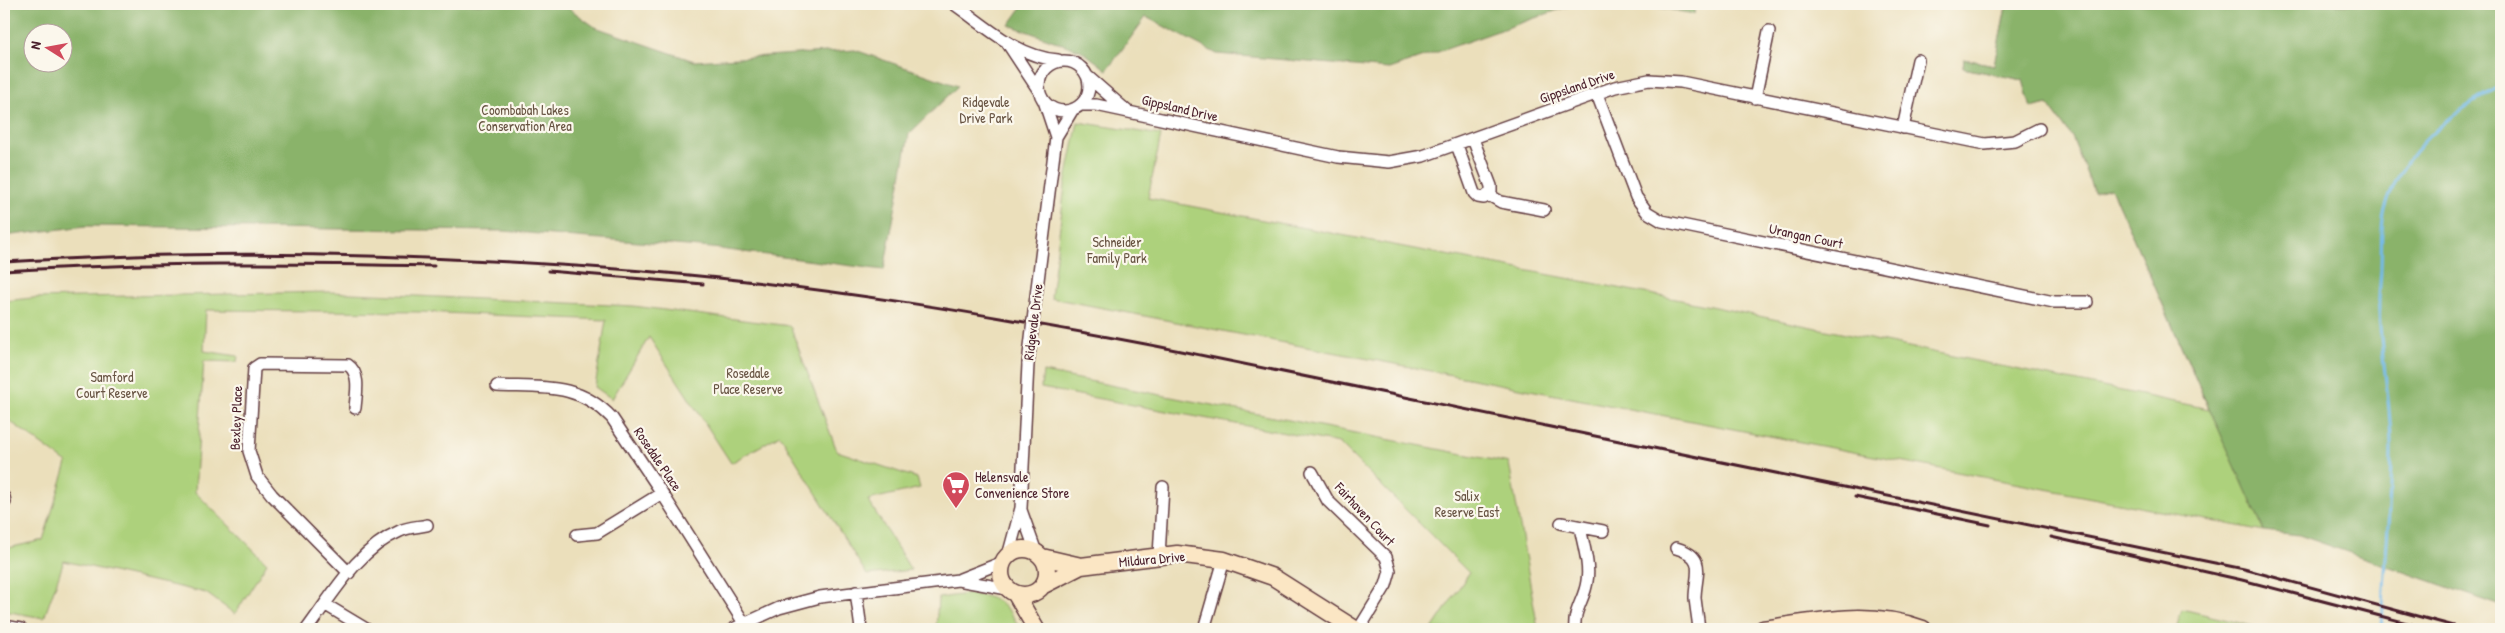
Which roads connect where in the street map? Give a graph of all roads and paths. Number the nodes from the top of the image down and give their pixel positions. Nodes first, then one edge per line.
1 (954, 4) edge
2 (1769, 31) dead end
3 (1007, 43) junction
4 (1063, 60) junction
5 (1918, 60) dead end
6 (1087, 76) junction
7 (1597, 94) junction
8 (1042, 98) junction
9 (1755, 98) junction
10 (1077, 107) junction
11 (1128, 112) junction
12 (1903, 128) junction
13 (2039, 129) dead end
14 (1056, 137) junction
15 (1473, 139) junction
16 (1457, 145) junction
17 (1489, 195) junction
18 (1544, 210) dead end
19 (2087, 302) dead end
20 (496, 386) dead end
21 (355, 408) dead end
22 (1312, 472) dead end
23 (1163, 487) dead end
24 (662, 493) junction
25 (1021, 508) junction
26 (1561, 523) dead end
27 (427, 525) dead end
28 (1580, 527) junction
29 (1602, 531) dead end
30 (577, 535) dead end
31 (1676, 548) dead end
32 (1039, 554) junction
33 (1159, 556) junction
34 (1006, 559) junction
35 (1224, 560) junction
36 (1081, 566) junction
37 (349, 573) junction
38 (958, 580) junction
39 (1041, 587) junction
40 (1012, 591) junction
41 (856, 592) junction
42 (326, 605) junction
43 (744, 623) junction
44 (4, 626) edge
45 (22, 629) edge
46 (307, 629) edge
47 (366, 629) edge
48 (733, 629) edge
49 (861, 629) edge
50 (1036, 629) edge
51 (1204, 629) edge
52 (1357, 629) edge
53 (1575, 629) edge
54 (1699, 629) edge
55 (1763, 629) edge
56 (1923, 629) edge

1 - 3 street
2 - 9 street
3 - 4 street
3 - 8 street
4 - 6 street
4 - 8 street
5 - 12 street
6 - 10 street
6 - 11 street, Gippsland Drive
7 - 9 street, Gippsland Drive
7 - 15 street, Gippsland Drive
7 - 19 street, Urangan Court
8 - 10 street
8 - 14 street, Ridgevale Drive
9 - 12 street, Gippsland Drive
10 - 11 street, Gippsland Drive
10 - 14 street, Ridgevale Drive
11 - 16 street, Gippsland Drive
12 - 13 street, Gippsland Drive
14 - 25 street, Ridgevale Drive, bridge
15 - 16 street, Gippsland Drive
15 - 17 street
16 - 17 street
17 - 18 street
20 - 24 street, Rosedale Place
21 - 37 street, Bexley Place
22 - 52 street, Fairhaven Court
23 - 33 street
24 - 30 street
24 - 43 street, Rosedale Place
25 - 32 street, Ridgevale Drive
25 - 34 street, Ridgevale Drive
26 - 28 street
27 - 37 street
28 - 29 street
28 - 53 street
31 - 54 street
32 - 34 street
32 - 36 street, Mildura Drive
32 - 39 street
33 - 35 street, Mildura Drive
33 - 36 street, Mildura Drive
34 - 38 street
34 - 40 street
35 - 51 street
35 - 52 street, Mildura Drive
36 - 39 street, Mildura Drive
37 - 42 street
38 - 40 street
38 - 41 street
39 - 40 street
39 - 50 street
40 - 50 street
41 - 43 street
41 - 49 street
42 - 46 street
42 - 47 street
43 - 48 street
44 - 45 street
55 - 56 street

